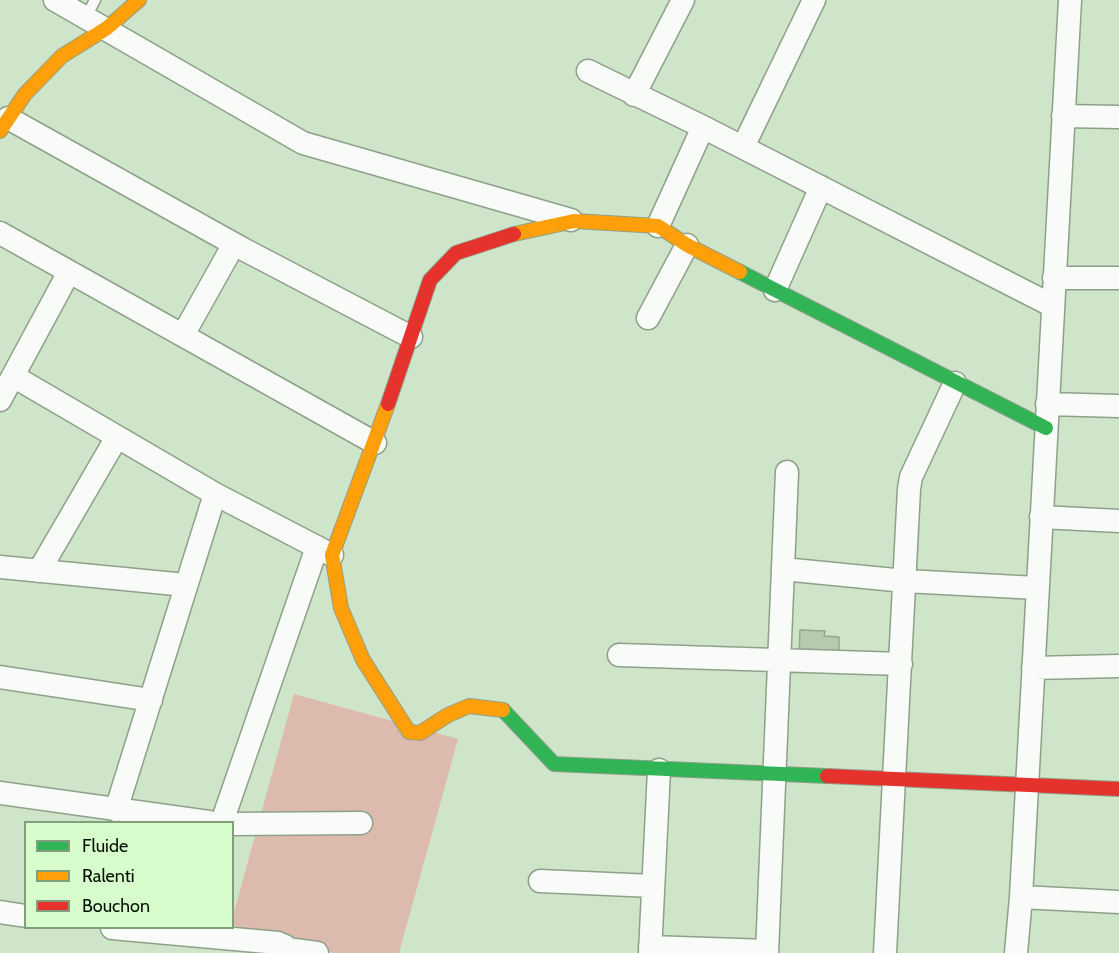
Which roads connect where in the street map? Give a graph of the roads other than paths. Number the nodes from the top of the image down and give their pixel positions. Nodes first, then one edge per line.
1 (55, 0) edge
2 (139, 0) edge
3 (683, 0) edge
4 (814, 0) edge
5 (1070, 0) edge
6 (91, 9) edge
7 (107, 28) junction
8 (588, 71) dead end
9 (634, 95) junction
10 (1063, 116) junction
11 (1119, 117) edge
12 (3, 124) edge
13 (703, 127) junction
14 (743, 147) junction
15 (821, 187) junction
16 (574, 221) junction
17 (658, 226) junction
18 (0, 233) edge
19 (234, 244) junction
20 (687, 246) junction
21 (69, 272) junction
22 (1054, 278) junction
23 (1119, 278) edge
24 (775, 290) junction
25 (1053, 306) junction
26 (648, 318) dead end
27 (183, 335) junction
28 (411, 337) junction
29 (13, 376) junction
30 (955, 383) junction
31 (0, 400) edge
32 (1047, 404) junction
33 (1119, 406) edge
34 (1046, 428) junction
35 (117, 437) junction
36 (375, 443) junction
37 (787, 472) dead end
38 (215, 494) junction
39 (1041, 517) junction
40 (1119, 521) edge
41 (324, 550) junction
42 (0, 567) edge
43 (783, 569) junction
44 (39, 571) junction
45 (905, 581) junction
46 (186, 585) junction
47 (1037, 588) junction
48 (619, 655) dead end
49 (779, 660) junction
50 (901, 664) junction
51 (1119, 666) edge
52 (1033, 668) junction
53 (0, 677) edge
54 (151, 700) junction
55 (659, 770) junction
56 (774, 775) junction
57 (894, 780) junction
58 (1026, 785) junction
59 (1119, 789) edge
60 (0, 793) edge
61 (116, 810) junction
62 (200, 821) edge
63 (222, 821) edge
64 (361, 823) dead end
65 (234, 824) edge
66 (540, 881) dead end
67 (653, 886) junction
68 (1022, 897) junction
69 (1119, 902) edge
70 (0, 912) edge
71 (24, 916) edge
72 (118, 929) edge
73 (217, 933) edge
74 (160, 943) edge
75 (650, 950) edge
76 (287, 951) edge
77 (767, 952) edge
78 (316, 953) edge
79 (885, 953) edge
80 (1016, 953) edge

1 - 6 street
2 - 7 street
3 - 9 street
4 - 14 street
5 - 10 street
6 - 7 street
7 - 12 street
7 - 16 street
8 - 9 street
9 - 13 street
10 - 11 street
10 - 22 street
12 - 19 street
13 - 14 street
13 - 17 street
14 - 15 street
15 - 24 street
15 - 25 street
16 - 17 street
16 - 28 street
17 - 20 street
18 - 21 street
19 - 27 street
19 - 28 street
20 - 24 street
20 - 26 street
21 - 27 street
21 - 29 street
22 - 23 street
22 - 25 street
24 - 30 street
25 - 32 street
27 - 36 street
28 - 36 street
29 - 31 street
29 - 35 street
30 - 34 street
30 - 45 street
32 - 33 street
32 - 34 street
34 - 39 street
35 - 38 street
35 - 44 street
36 - 41 street
37 - 43 street
38 - 41 street
38 - 46 street
39 - 40 street
39 - 47 street
41 - 55 street
41 - 63 street
42 - 44 street
43 - 45 street
43 - 49 street
44 - 46 street
45 - 47 street
45 - 50 street
46 - 54 street
47 - 52 street
48 - 49 street
49 - 50 street
49 - 56 street
50 - 57 street
51 - 52 street
52 - 58 street
53 - 54 street
54 - 61 street
55 - 56 street
55 - 67 street
56 - 57 street
56 - 77 street
57 - 58 street
57 - 79 street
58 - 59 street
58 - 68 street
60 - 61 street
61 - 62 street
64 - 65 street
66 - 67 street
67 - 75 street
68 - 69 street
68 - 80 street
70 - 71 street
72 - 74 street
73 - 74 street
73 - 76 street
75 - 77 street
76 - 78 street

